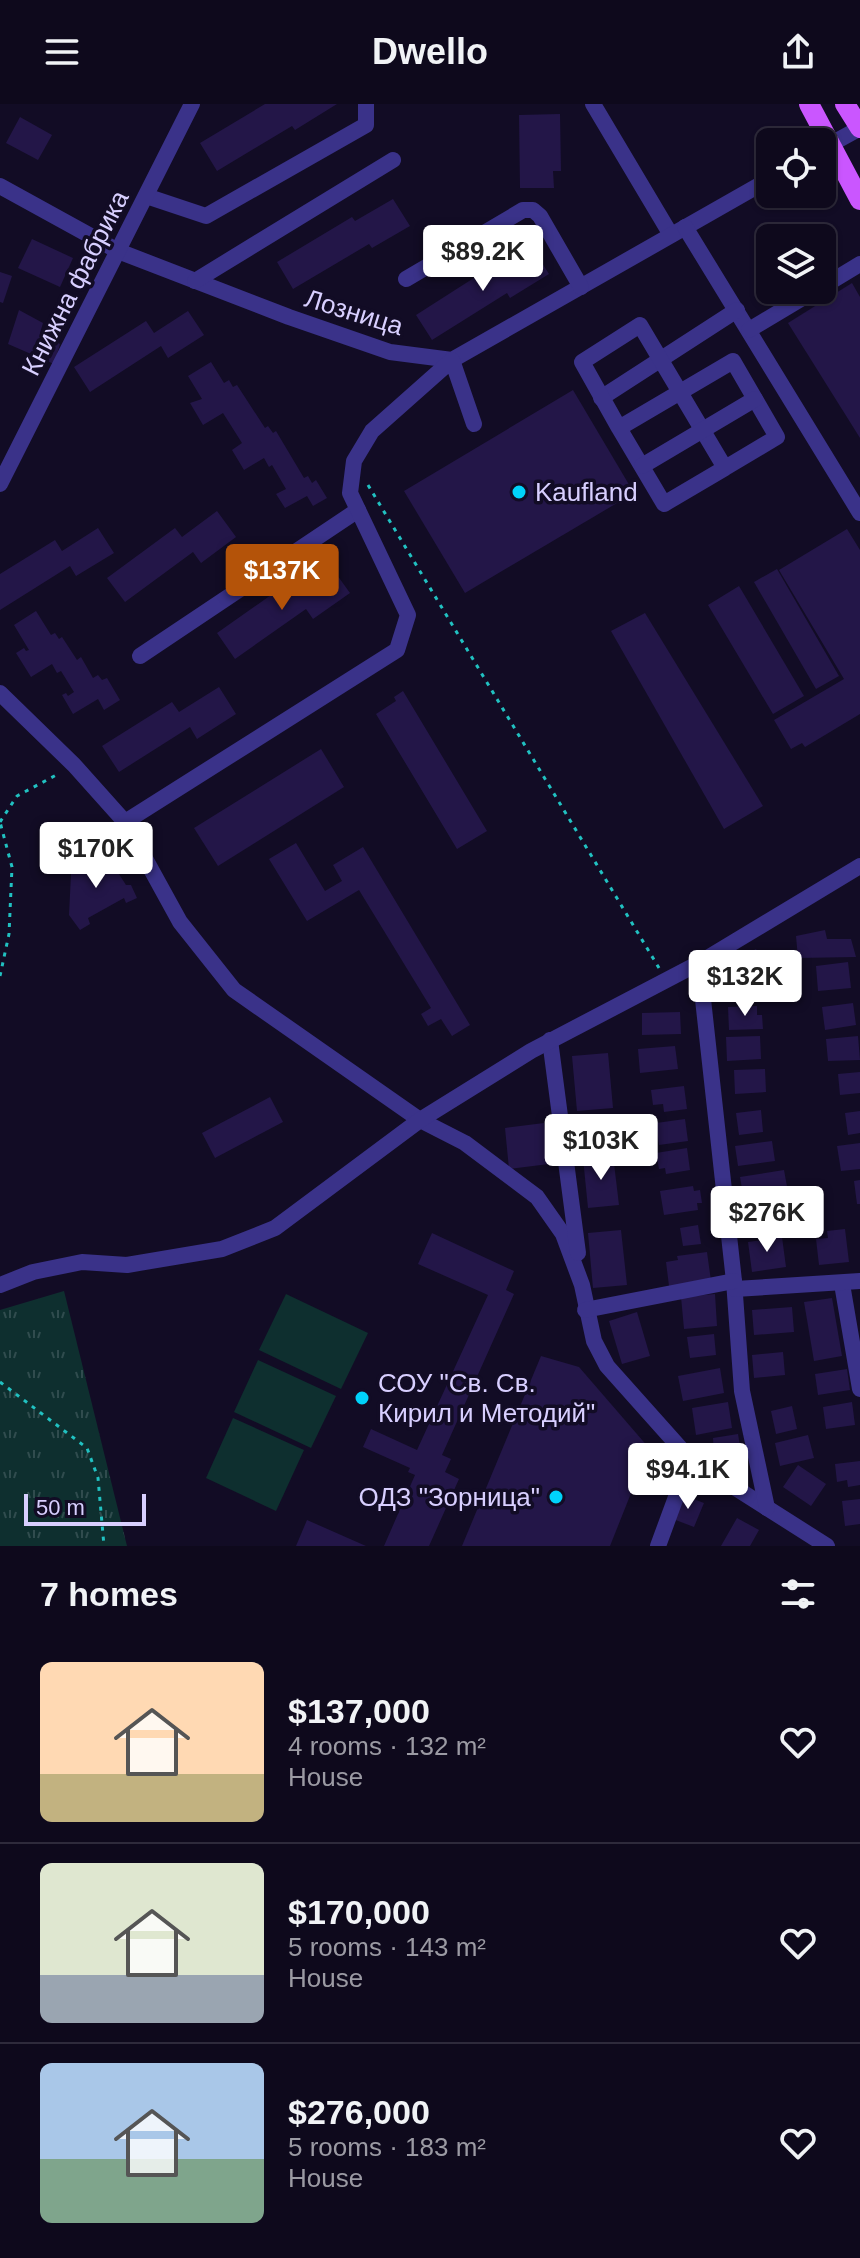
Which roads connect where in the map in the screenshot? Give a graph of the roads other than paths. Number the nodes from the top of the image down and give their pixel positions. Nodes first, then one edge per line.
1 (192, 104) edge
2 (366, 104) edge
3 (593, 104) edge
4 (809, 104) edge
5 (845, 104) edge
6 (818, 128) edge
7 (860, 128) edge
8 (836, 141) edge
9 (393, 160) dead end
10 (836, 163) edge
11 (0, 186) edge
12 (756, 187) edge
13 (146, 196) junction
14 (860, 200) edge
15 (678, 231) junction
16 (118, 251) junction
17 (860, 265) edge
18 (406, 279) dead end
19 (836, 279) edge
20 (195, 281) junction
21 (581, 287) junction
22 (793, 304) edge
23 (737, 310) junction
24 (749, 330) junction
25 (661, 359) junction
26 (452, 360) junction
27 (681, 394) junction
28 (601, 398) junction
29 (755, 399) junction
30 (474, 424) dead end
31 (619, 428) junction
32 (702, 430) junction
33 (642, 466) junction
34 (725, 468) junction
35 (0, 484) edge
36 (358, 510) junction
37 (860, 513) edge
38 (140, 656) dead end
39 (0, 693) edge
40 (125, 822) junction
41 (860, 870) edge
42 (699, 963) junction
43 (550, 1040) junction
44 (420, 1120) junction
45 (860, 1281) edge
46 (842, 1284) junction
47 (0, 1285) edge
48 (582, 1285) junction
49 (734, 1285) junction
50 (585, 1310) junction
51 (860, 1389) edge
52 (690, 1459) junction
53 (767, 1508) junction
54 (658, 1546) edge
55 (827, 1546) edge

1 - 13 street, Книжна фабрика
2 - 13 street
3 - 15 street
4 - 6 main road
5 - 7 main road
7 - 8 street
9 - 20 street
10 - 14 main road
11 - 16 street, Лозница
12 - 15 street
13 - 16 street, Книжна фабрика
15 - 21 street
15 - 23 street
16 - 20 street, Лозница
16 - 35 street, Книжна фабрика
17 - 19 street
18 - 21 street
20 - 26 street, Лозница
21 - 26 street
22 - 24 street
23 - 24 street
23 - 25 street
24 - 37 street
25 - 27 street
25 - 28 street
25 - 28 street
26 - 30 street
26 - 36 street
27 - 29 street
27 - 31 street
27 - 32 street
28 - 31 street
29 - 32 street
29 - 34 street
31 - 33 street
32 - 33 street
32 - 34 street
33 - 34 street
36 - 38 street
36 - 40 street
39 - 40 street
40 - 44 street
41 - 42 street
42 - 43 street
42 - 49 street
43 - 44 street
43 - 48 street
44 - 47 street
44 - 48 street
45 - 46 street
46 - 49 street
46 - 51 street
48 - 50 street
49 - 50 street
49 - 53 street
50 - 52 street
52 - 53 street
52 - 54 street
53 - 55 street

